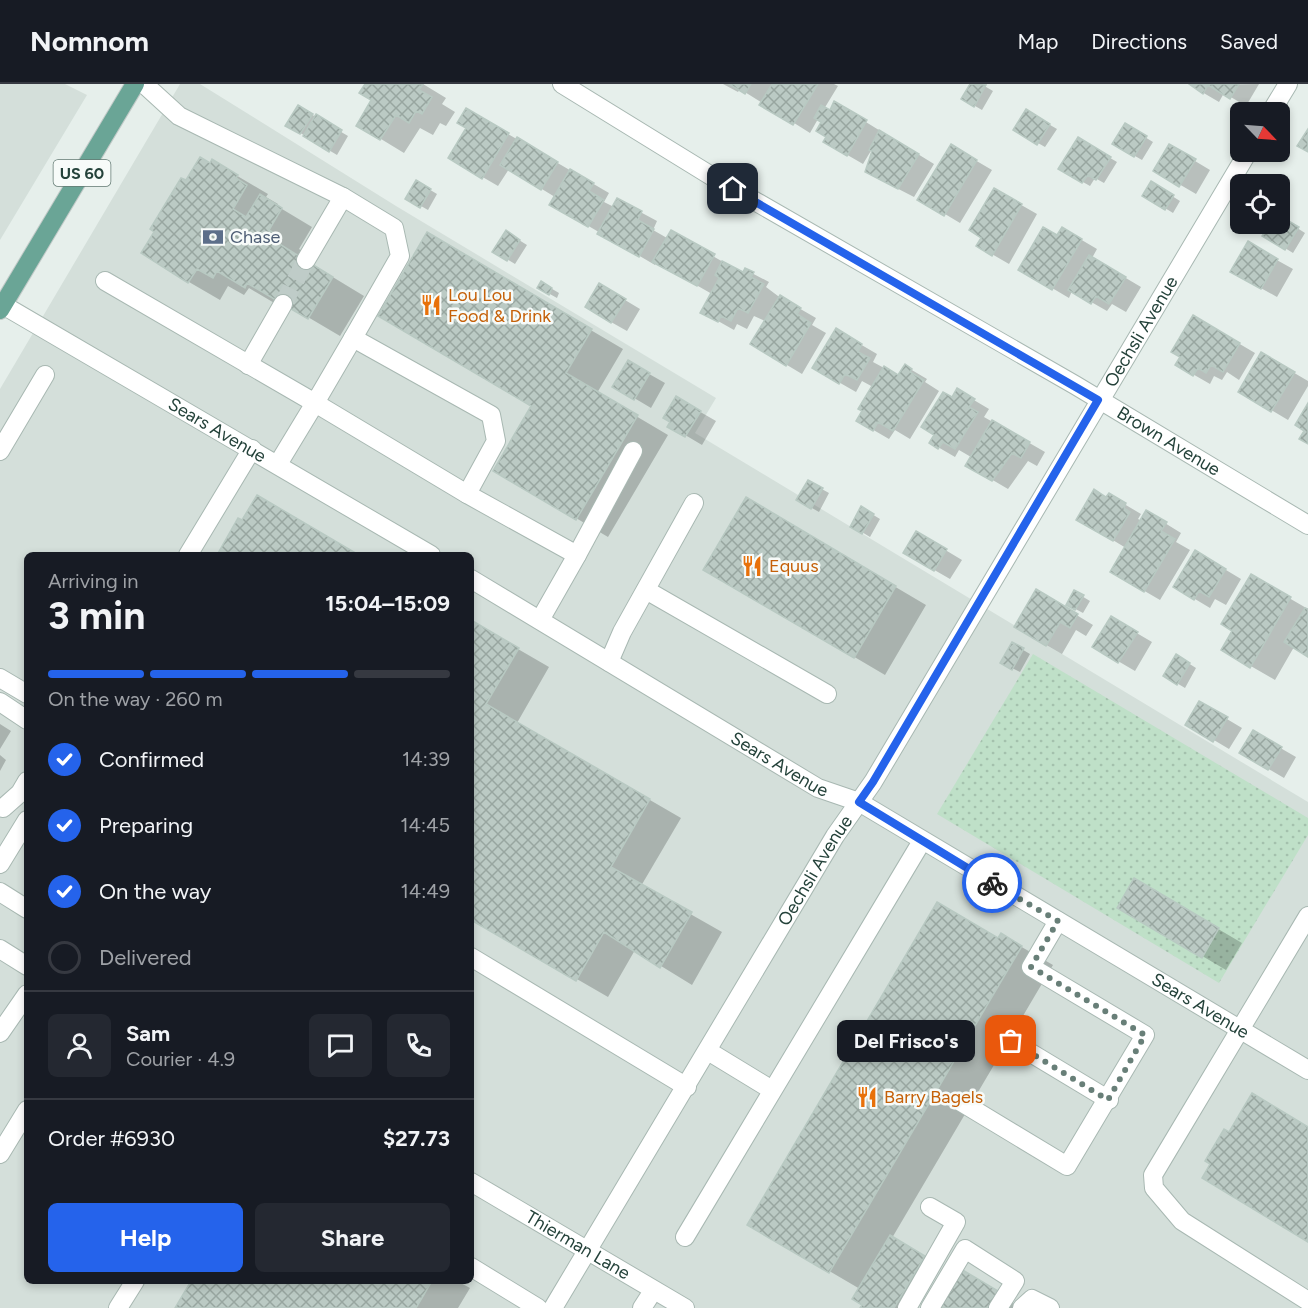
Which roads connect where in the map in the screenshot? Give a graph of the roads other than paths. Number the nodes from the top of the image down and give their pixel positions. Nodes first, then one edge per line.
1 (135, 84) edge
2 (144, 84) edge
3 (562, 84) edge
4 (1288, 84) edge
5 (1277, 102) edge
6 (1242, 162) edge
7 (343, 197) junction
8 (306, 260) tunnel mouth
9 (105, 282) dead end
10 (283, 304) tunnel mouth
11 (2, 307) edge
12 (353, 338) junction
13 (248, 365) junction
14 (45, 375) dead end
15 (1098, 400) junction
16 (315, 403) junction
17 (252, 449) junction
18 (0, 451) edge
19 (633, 451) dead end
20 (278, 464) junction
21 (467, 494) junction
22 (694, 503) dead end
23 (1308, 525) edge
24 (190, 552) edge
25 (425, 552) edge
26 (577, 555) junction
27 (474, 581) edge
28 (646, 590) junction
29 (540, 620) junction
30 (609, 662) junction
31 (0, 678) edge
32 (24, 692) edge
33 (827, 694) dead end
34 (0, 702) edge
35 (24, 718) edge
36 (24, 786) edge
37 (859, 802) junction
38 (2, 807) edge
39 (24, 818) edge
40 (24, 825) edge
41 (922, 841) junction
42 (0, 864) edge
43 (0, 892) edge
44 (24, 907) edge
45 (1308, 916) edge
46 (1058, 921) junction
47 (0, 950) edge
48 (474, 959) edge
49 (24, 964) edge
50 (24, 998) edge
51 (1241, 1030) junction
52 (0, 1034) edge
53 (1011, 1041) dead end
54 (708, 1051) junction
55 (1308, 1070) edge
56 (687, 1087) junction
57 (772, 1090) junction
58 (1108, 1100) junction
59 (961, 1102) dead end
60 (24, 1115) edge
61 (0, 1155) edge
62 (474, 1184) edge
63 (930, 1207) dead end
64 (685, 1237) dead end
65 (588, 1252) junction
66 (474, 1269) edge
67 (133, 1284) edge
68 (653, 1291) junction
69 (1308, 1301) edge
70 (118, 1308) edge
71 (538, 1308) edge
72 (553, 1308) edge
73 (642, 1308) edge
74 (685, 1308) edge
75 (907, 1308) edge
76 (930, 1308) edge
77 (998, 1308) edge
78 (1022, 1308) edge
79 (1050, 1308) edge

1 - 11 main road, US 60
2 - 7 street
3 - 15 street, Brown Avenue
4 - 5 street
6 - 15 street, Oechsli Avenue
7 - 8 street
7 - 12 street
9 - 13 street
10 - 13 street
11 - 17 street, Sears Avenue
12 - 16 street
12 - 21 street
13 - 16 street
14 - 18 street
15 - 23 street, Brown Avenue
15 - 37 street, Oechsli Avenue
16 - 20 street
16 - 21 street
17 - 20 street, Sears Avenue
17 - 24 street
19 - 26 street
20 - 25 street, Sears Avenue
21 - 26 street
22 - 28 street
26 - 29 street
27 - 29 street, Sears Avenue
28 - 30 street
28 - 33 street
29 - 30 street, Sears Avenue
30 - 37 street, Sears Avenue
31 - 32 street
34 - 35 street
36 - 38 street
37 - 41 street, Sears Avenue
37 - 54 street, Oechsli Avenue
38 - 39 street
40 - 42 street
41 - 46 street, Sears Avenue
41 - 57 street
43 - 44 street
45 - 51 street
46 - 51 street, Sears Avenue
46 - 58 street
47 - 49 street
48 - 56 street
50 - 52 street
51 - 55 street, Sears Avenue
51 - 69 street
53 - 58 street
54 - 56 street, Oechsli Avenue
54 - 57 street
56 - 65 street, Oechsli Avenue
57 - 64 street
58 - 59 street
60 - 61 street
62 - 65 street, Thierman Lane
63 - 75 street
65 - 68 street, Thierman Lane
65 - 72 street, Oechsli Avenue
66 - 71 street
67 - 70 street
68 - 73 street
68 - 74 street, Thierman Lane
76 - 77 street
78 - 79 street

